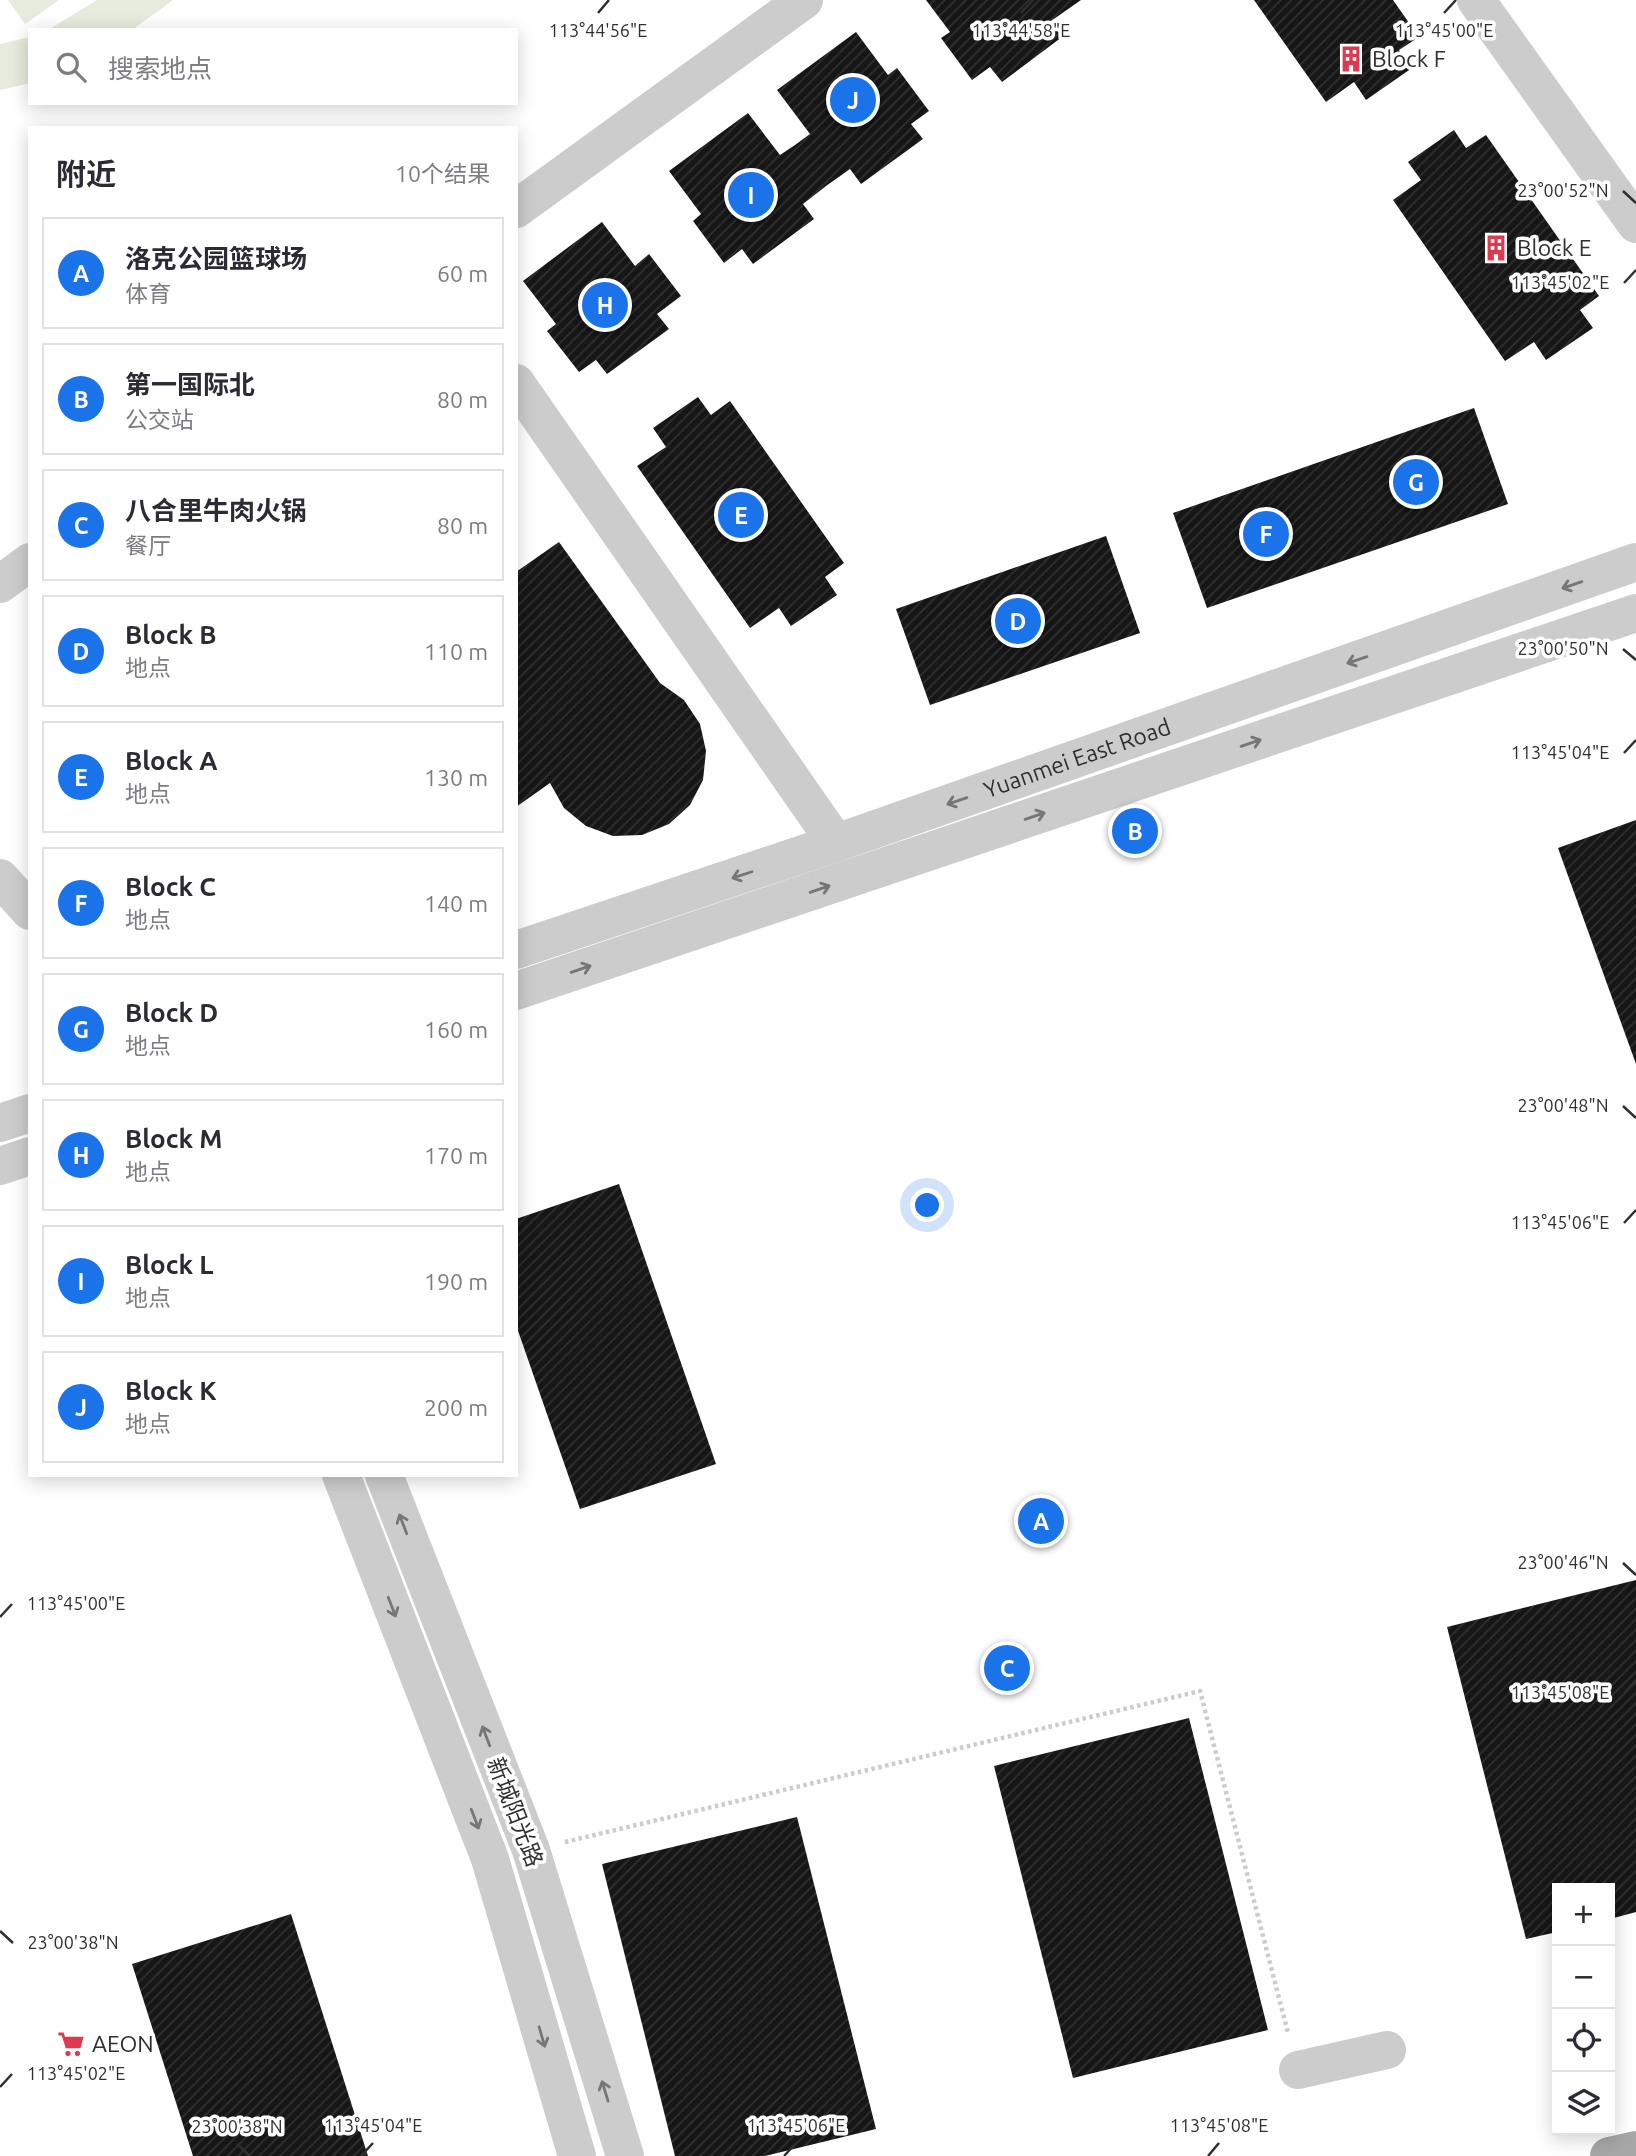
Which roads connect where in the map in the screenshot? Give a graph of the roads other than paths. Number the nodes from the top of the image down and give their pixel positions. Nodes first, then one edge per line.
1 (804, 0) edge
2 (1476, 0) edge
3 (518, 208) edge
4 (1636, 224) edge
5 (518, 386) edge
6 (1636, 562) edge
7 (28, 563) edge
8 (0, 584) edge
9 (1636, 613) edge
10 (836, 844) junction
11 (0, 878) edge
12 (28, 909) edge
13 (518, 949) edge
14 (518, 990) edge
15 (28, 1114) edge
16 (0, 1123) edge
17 (28, 1157) edge
18 (0, 1166) edge
19 (342, 1477) edge
20 (385, 1477) edge
21 (1387, 2050) dead end
22 (1298, 2070) road end
23 (1636, 2150) edge
24 (577, 2156) edge
25 (625, 2156) edge
26 (1609, 2156) edge

1 - 3 street
2 - 4 street
5 - 10 street
6 -> 10 street, Yuanmei East Road
7 - 8 street
14 -> 9 street, Yuanmei East Road
10 -> 13 street, Yuanmei East Road
11 - 12 street
15 - 16 street
17 - 18 street
19 -> 24 street, 新城阳光路
25 -> 20 street, 新城阳光路
21 - 22 street
23 - 26 main road

